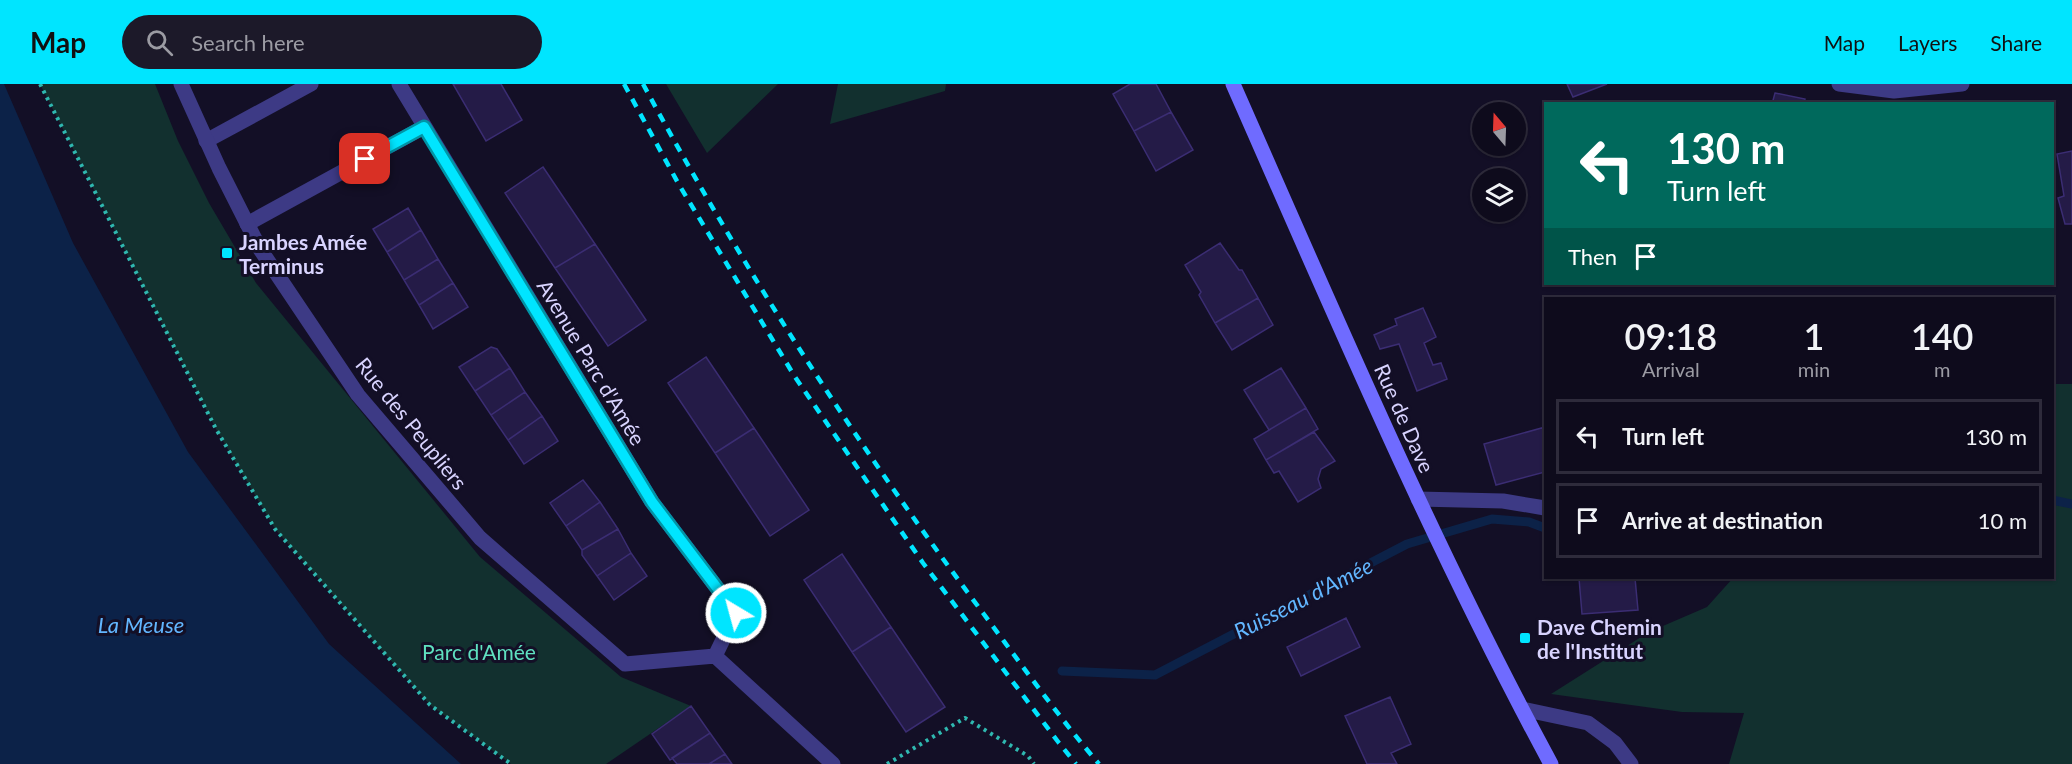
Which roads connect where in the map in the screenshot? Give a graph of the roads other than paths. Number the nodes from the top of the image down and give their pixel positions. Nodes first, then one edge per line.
1 (180, 84) edge
2 (311, 84) edge
3 (399, 84) edge
4 (1233, 84) edge
5 (1839, 84) edge
6 (1962, 84) edge
7 (424, 127) junction
8 (206, 141) junction
9 (247, 224) junction
10 (1418, 499) junction
11 (1544, 508) edge
12 (715, 656) junction
13 (1522, 709) junction
14 (833, 764) edge
15 (1551, 764) edge
16 (1631, 764) edge

1 - 8 street, Rue des Peupliers
2 - 8 street
3 - 7 street, Avenue Parc d'Amée
4 - 10 main road, Rue de Dave
5 - 6 street
7 - 9 street
7 - 12 street, Avenue Parc d'Amée
8 - 9 street, Rue des Peupliers
9 - 12 street, Rue des Peupliers
10 - 11 street
10 - 13 main road, Rue de Dave
12 - 14 street
13 - 15 main road, Rue de Dave
13 - 16 street

